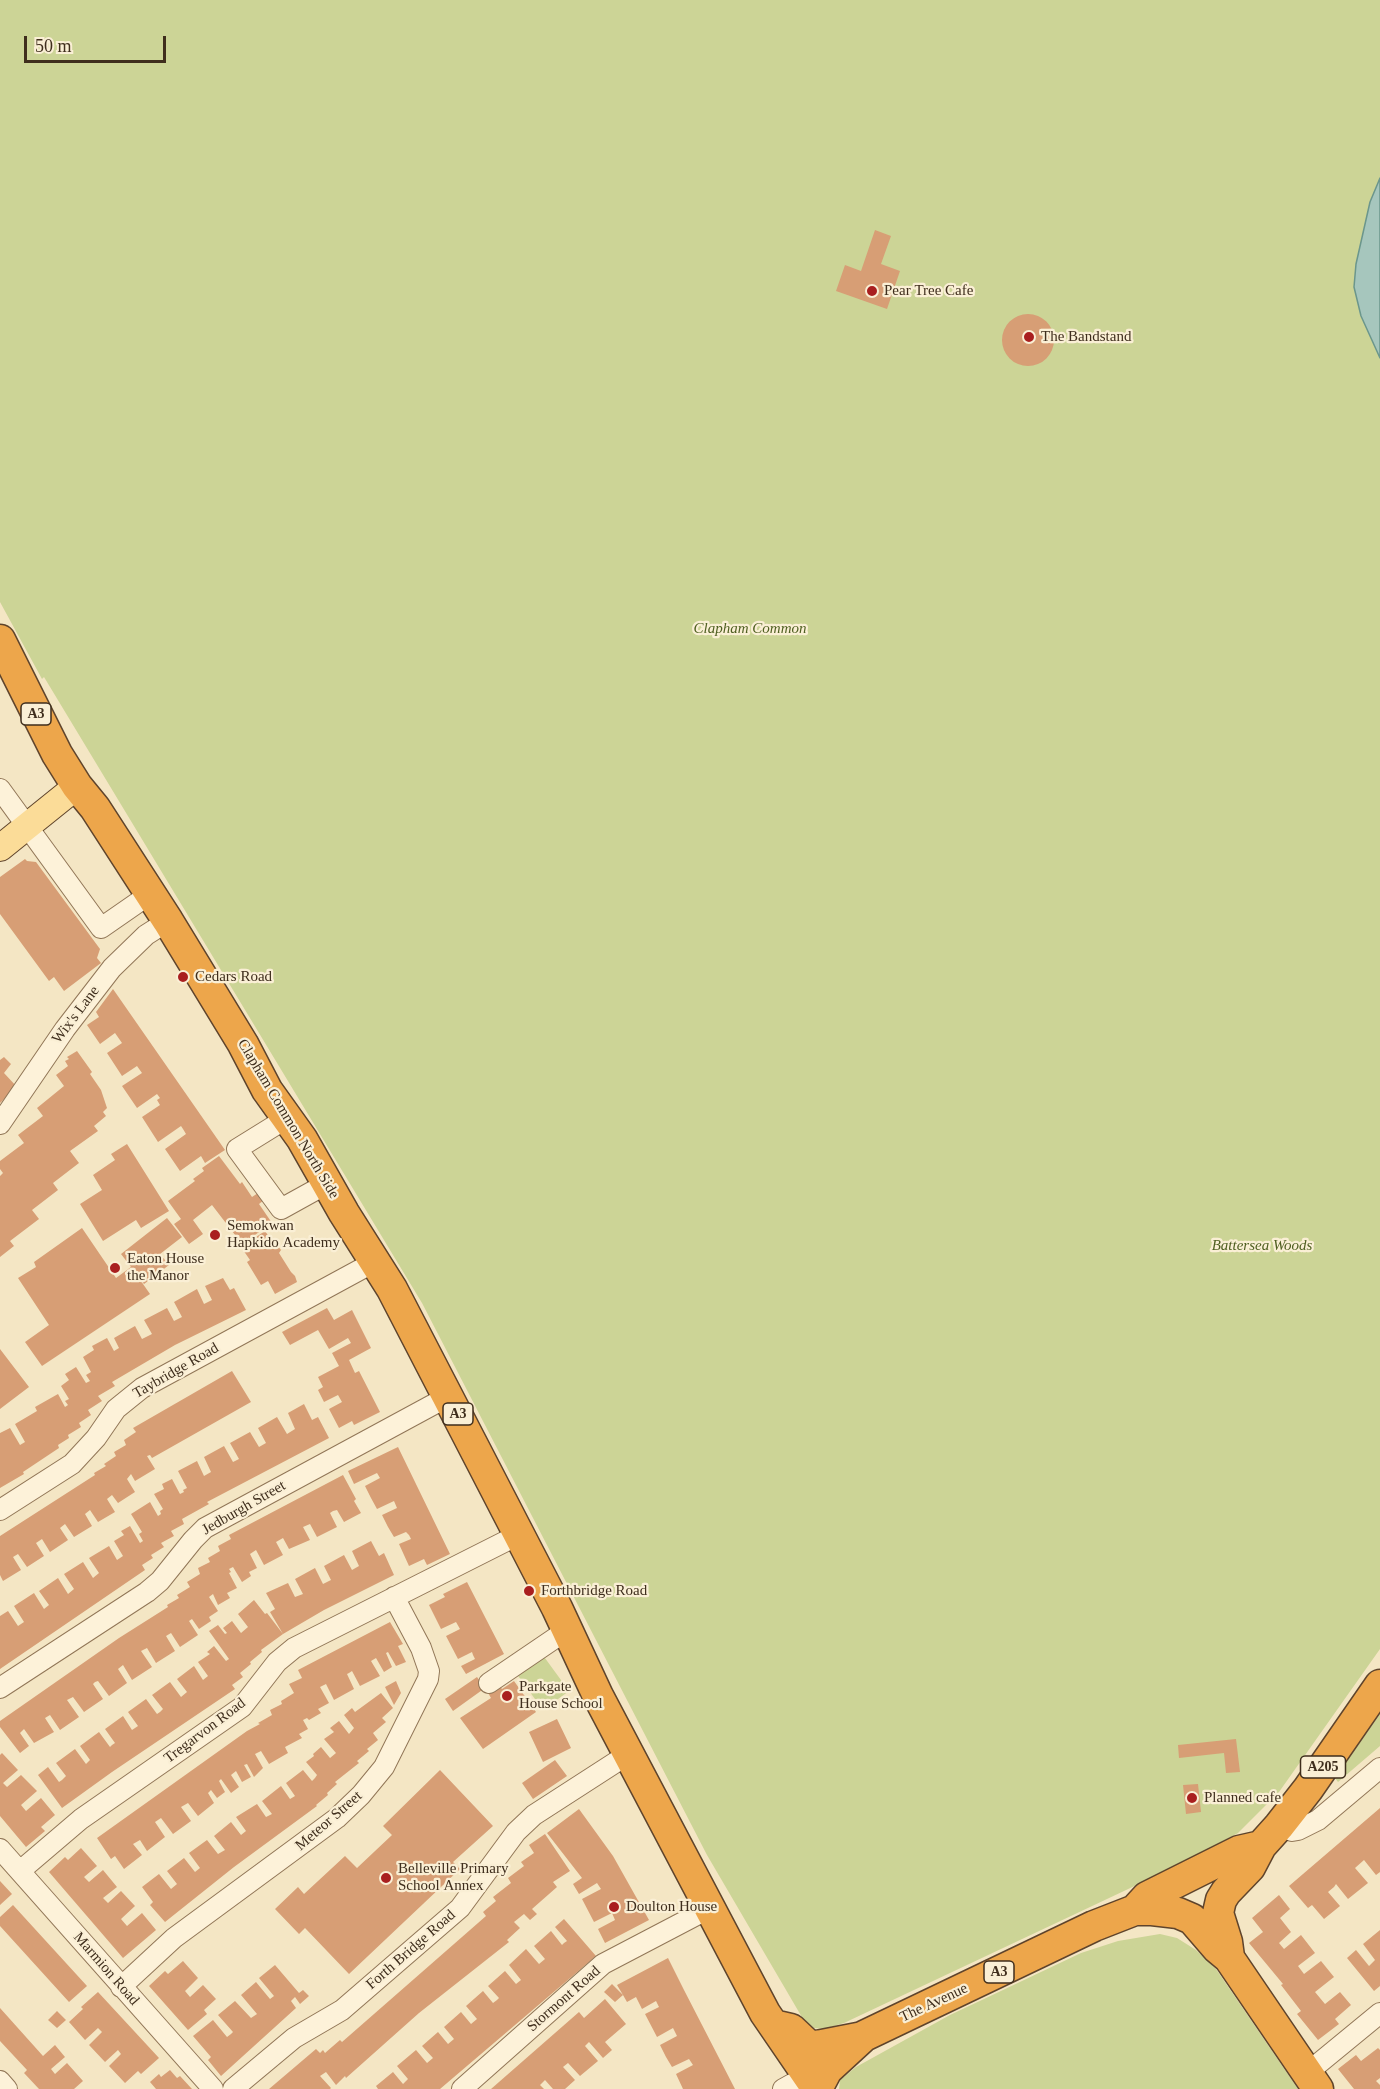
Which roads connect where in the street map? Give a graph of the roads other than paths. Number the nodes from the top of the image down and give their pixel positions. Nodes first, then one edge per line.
1 (0, 642) edge
2 (8, 675) edge
3 (77, 786) junction
4 (0, 789) edge
5 (26, 826) junction
6 (0, 848) edge
7 (150, 894) junction
8 (168, 921) junction
9 (287, 1118) junction
10 (0, 1124) edge
11 (328, 1183) junction
12 (376, 1261) junction
13 (449, 1396) junction
14 (0, 1510) edge
15 (520, 1534) junction
16 (393, 1597) junction
17 (567, 1630) junction
18 (489, 1683) dead end
19 (1380, 1685) edge
20 (0, 1688) edge
21 (630, 1753) junction
22 (1380, 1768) edge
23 (1270, 1836) junction
24 (0, 1849) edge
25 (20, 1871) junction
26 (710, 1908) junction
27 (1135, 1910) junction
28 (1229, 1958) junction
29 (121, 1987) junction
30 (1380, 2013) edge
31 (772, 2024) junction
32 (864, 2037) junction
33 (0, 2081) edge
34 (1312, 2081) edge
35 (800, 2088) edge
36 (7, 2089) edge
37 (213, 2089) edge
38 (233, 2089) edge
39 (462, 2089) edge

1 - 2 highway, Clapham Common North Side / A3
2 - 3 highway, Clapham Common North Side / A3
3 - 5 main road
3 - 7 highway, Clapham Common North Side / A3
4 - 5 street
5 - 6 main road
5 - 7 street
7 - 8 highway, Clapham Common North Side / A3
8 - 9 highway, Clapham Common North Side / A3
8 - 10 street, Wix's Lane
9 - 11 highway, Clapham Common North Side / A3
9 - 11 street
11 - 12 highway, Clapham Common North Side / A3
12 - 13 highway, Clapham Common North Side / A3
12 - 14 street, Taybridge Road
13 - 15 highway, Clapham Common North Side / A3
13 - 20 street, Jedburgh Street
15 - 16 street, Tregarvon Road
15 - 17 highway, Clapham Common North Side / A3
16 - 25 street, Tregarvon Road
16 - 29 street, Meteor Street
17 - 18 street
17 - 21 highway, Clapham Common North Side / A3
19 - 23 highway, A205
21 - 26 highway, Clapham Common North Side / A3
21 - 38 street, Forth Bridge Road
22 - 23 street
23 - 27 highway
23 - 28 highway, A205
24 - 25 street, Marmion Road
25 - 29 street, Marmion Road
26 - 31 highway, Clapham Common North Side / A3
26 - 39 street, Stormont Road
27 - 28 highway, A3
27 - 32 highway, The Avenue / A3
28 - 34 highway, A3
29 - 37 street, Marmion Road
30 - 34 street
31 - 32 highway, A3
31 - 35 highway, Clapham Common North Side
32 - 35 highway, The Avenue
33 - 36 street

